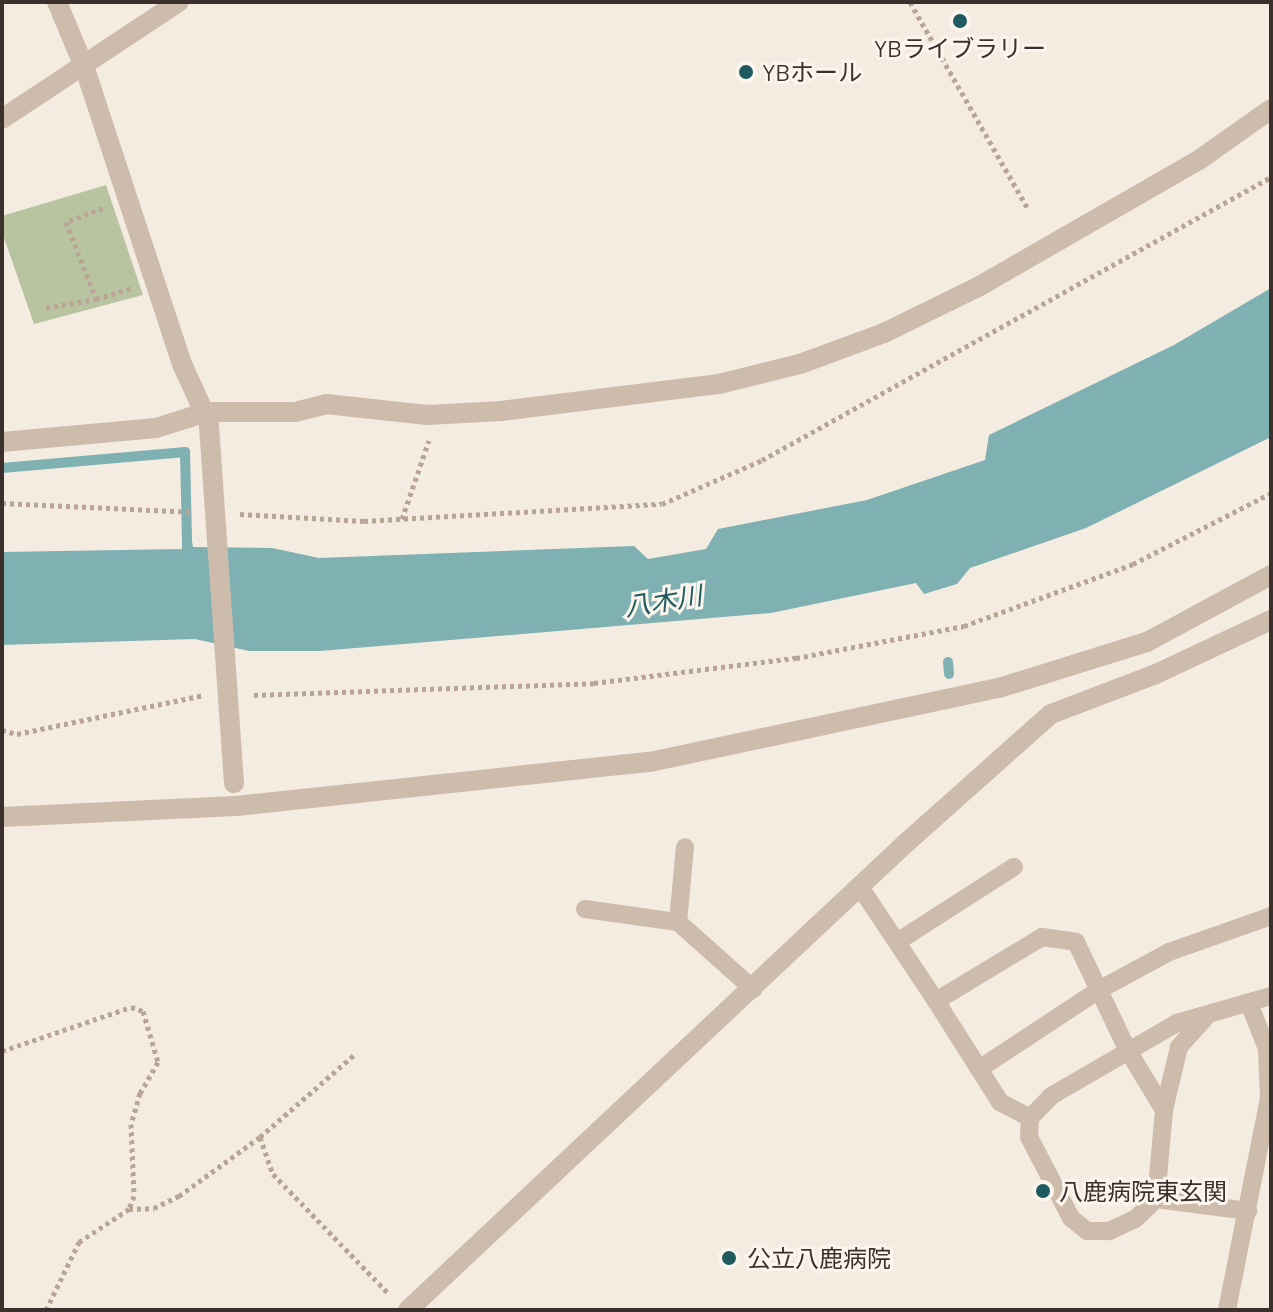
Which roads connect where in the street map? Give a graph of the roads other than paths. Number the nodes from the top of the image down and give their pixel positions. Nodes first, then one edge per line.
1 (57, 2) edge
2 (179, 2) edge
3 (85, 69) junction
4 (1271, 109) edge
5 (2, 119) edge
6 (208, 419) junction
7 (2, 442) edge
8 (1271, 575) edge
9 (1271, 620) edge
10 (236, 806) junction
11 (2, 817) edge
12 (685, 847) dead end
13 (1014, 867) dead end
14 (860, 887) junction
15 (585, 909) dead end
16 (1271, 916) edge
17 (678, 922) junction
18 (897, 942) junction
19 (753, 989) junction
20 (1099, 990) junction
21 (1271, 996) edge
22 (936, 1001) junction
23 (1249, 1003) junction
24 (1205, 1018) junction
25 (1127, 1049) junction
26 (1270, 1067) edge
27 (979, 1069) junction
28 (1164, 1110) junction
29 (1030, 1118) junction
30 (1156, 1199) junction
31 (1248, 1211) junction
32 (401, 1304) edge
33 (1227, 1310) edge

1 - 3 street
2 - 3 street
3 - 5 street
3 - 6 street
4 - 6 street
6 - 7 street
6 - 10 street, bridge
8 - 10 street
9 - 14 street
10 - 11 street
12 - 17 lane
13 - 18 lane
14 - 18 lane
14 - 19 street
15 - 17 lane
16 - 20 lane
17 - 19 lane
18 - 22 lane
19 - 32 street
20 - 22 lane
20 - 25 lane
20 - 27 lane
21 - 23 lane
22 - 27 lane
23 - 24 lane
23 - 26 lane
24 - 25 lane
24 - 28 lane
25 - 28 lane
25 - 29 lane
26 - 31 lane
27 - 29 lane
28 - 30 lane
29 - 30 lane
30 - 31 lane
31 - 33 lane

